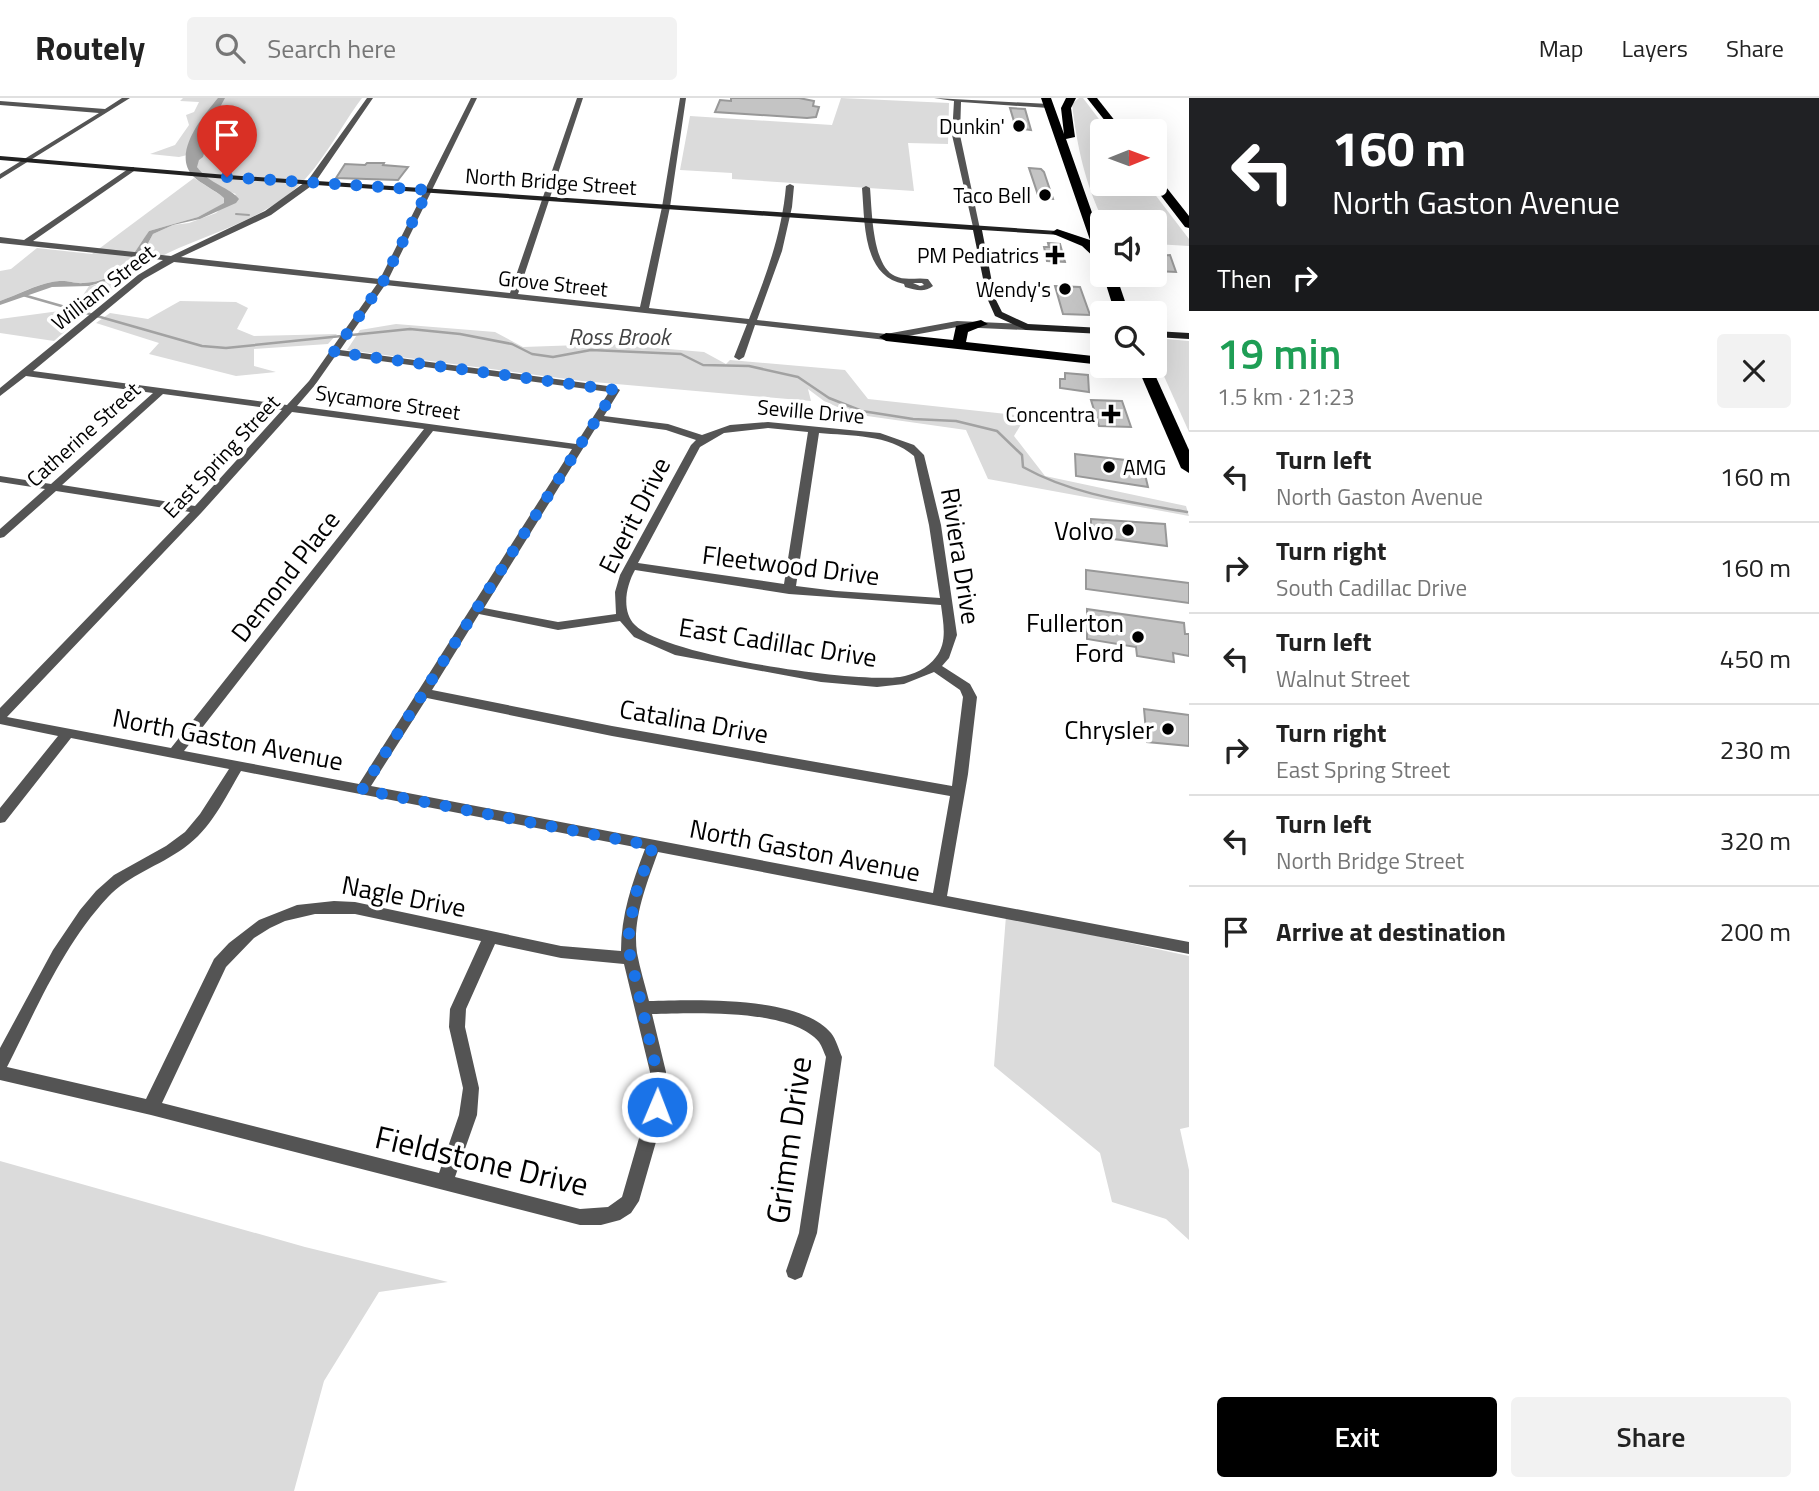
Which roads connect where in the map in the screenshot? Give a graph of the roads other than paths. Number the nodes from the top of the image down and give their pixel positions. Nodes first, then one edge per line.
1 (127, 98) edge
2 (370, 98) edge
3 (474, 98) edge
4 (580, 98) edge
5 (684, 98) edge
6 (937, 98) edge
7 (1070, 98) edge
8 (1092, 98) edge
9 (958, 100) edge
10 (1047, 102) edge
11 (0, 103) edge
12 (1110, 105) dead end
13 (106, 111) junction
14 (1108, 119) edge
15 (1114, 119) edge
16 (0, 158) edge
17 (27, 161) junction
18 (131, 169) junction
19 (0, 177) edge
20 (311, 182) junction
21 (790, 186) dead end
22 (866, 188) dead end
23 (428, 190) junction
24 (1081, 194) junction
25 (1167, 196) edge
26 (547, 198) junction
27 (666, 206) junction
28 (788, 215) junction
29 (1090, 217) edge
30 (869, 220) junction
31 (1090, 221) edge
32 (1189, 225) edge
33 (977, 227) junction
34 (1013, 230) junction
35 (1057, 233) junction
36 (0, 240) edge
37 (979, 242) junction
38 (25, 243) junction
39 (1090, 247) edge
40 (170, 259) junction
41 (383, 282) junction
42 (908, 282) dead end
43 (513, 296) junction
44 (645, 311) junction
45 (751, 323) junction
46 (981, 324) junction
47 (1027, 327) junction
48 (1090, 330) edge
49 (1167, 335) edge
50 (1189, 336) edge
51 (886, 337) junction
52 (959, 345) junction
53 (334, 352) junction
54 (739, 358) dead end
55 (1090, 359) edge
56 (25, 373) junction
57 (1142, 378) edge
58 (1148, 378) edge
59 (1151, 385) junction
60 (161, 391) junction
61 (0, 393) edge
62 (292, 409) junction
63 (599, 418) junction
64 (431, 427) junction
65 (814, 429) junction
66 (703, 439) junction
67 (578, 447) junction
68 (915, 451) joint
69 (1189, 468) edge
70 (0, 479) edge
71 (52, 487) junction
72 (198, 510) junction
73 (0, 535) edge
74 (631, 566) junction
75 (789, 590) junction
76 (946, 602) junction
77 (477, 610) junction
78 (622, 617) junction
79 (934, 666) junction
80 (424, 693) junction
81 (0, 718) edge
82 (68, 733) junction
83 (174, 754) junction
84 (236, 766) junction
85 (362, 790) junction
86 (957, 792) junction
87 (0, 818) edge
88 (653, 846) junction
89 (939, 901) junction
90 (490, 938) junction
91 (1189, 948) edge
92 (631, 958) junction
93 (644, 1008) junction
94 (0, 1064) edge
95 (0, 1073) edge
96 (151, 1108) junction
97 (444, 1184) junction
98 (795, 1271) dead end

1 - 13 street
2 - 20 street, William Street
3 - 23 street, East Spring Street
4 - 26 street
5 - 27 street
6 - 9 street
7 - 24 highway
8 - 14 highway
9 - 10 street
9 - 33 street
10 - 24 highway
11 - 13 street
12 - 15 highway
13 - 17 street
16 - 17 street, North Bridge Street
17 - 18 street, North Bridge Street
17 - 19 street
18 - 20 street, North Bridge Street
18 - 38 street
20 - 23 street, North Bridge Street
20 - 40 street, William Street
21 - 28 street
22 - 30 street
23 - 26 street, North Bridge Street
23 - 41 street, East Spring Street
24 - 29 highway
25 - 32 highway
26 - 27 street, North Bridge Street
26 - 43 street
27 - 28 street, North Bridge Street
27 - 44 street
28 - 30 street, North Bridge Street
28 - 45 street
30 - 33 street, North Bridge Street
30 - 42 street
31 - 35 highway
33 - 34 street, North Bridge Street
33 - 37 street
34 - 35 street, North Bridge Street
34 - 37 street
35 - 39 highway
36 - 38 street, Grove Street
37 - 47 street
38 - 40 street, Grove Street
40 - 41 street, Grove Street
40 - 56 street, William Street
41 - 43 street, Grove Street
41 - 53 street, East Spring Street
43 - 44 street, Grove Street
44 - 45 street, Grove Street
45 - 51 street, Grove Street
45 - 54 street
46 - 47 street, Grove Street
46 - 51 street, Grove Street
46 - 52 highway
47 - 48 street, Grove Street
49 - 50 street
51 - 52 highway
52 - 55 highway
53 - 62 street, East Spring Street
53 - 63 street
56 - 60 street, Sycamore Street
56 - 61 street, William Street
57 - 59 highway
58 - 59 highway
59 - 69 highway
60 - 62 street, Sycamore Street
60 - 71 street, Catherine Street
62 - 64 street, Sycamore Street
62 - 72 street, East Spring Street
63 - 66 street
63 - 67 street
64 - 67 street, Sycamore Street
64 - 83 street, Demond Place
65 - 66 street, Seville Drive
65 - 68 street, Seville Drive
65 - 75 street
66 - 74 street, Everit Drive
67 - 77 street
68 - 76 street, Riviera Drive
70 - 71 street
71 - 72 street
71 - 73 street, Catherine Street
72 - 81 street, East Spring Street
74 - 75 street, Fleetwood Drive
74 - 78 street, Everit Drive
75 - 76 street, Fleetwood Drive
76 - 79 street, Riviera Drive
77 - 78 street
77 - 80 street
78 - 79 street, East Cadillac Drive
79 - 86 street
80 - 85 street
80 - 86 street, Catalina Drive
81 - 82 street, North Gaston Avenue
82 - 83 street, North Gaston Avenue
82 - 87 street
83 - 84 street, North Gaston Avenue
84 - 85 street, North Gaston Avenue
84 - 94 street
85 - 88 street, North Gaston Avenue
86 - 89 street
88 - 89 street, North Gaston Avenue
88 - 92 street, Fieldstone Drive
89 - 91 street, North Gaston Avenue
90 - 92 street, Nagle Drive
90 - 96 street, Nagle Drive
90 - 97 street
92 - 93 street, Fieldstone Drive
93 - 97 street, Fieldstone Drive
93 - 98 street, Grimm Drive
95 - 96 street, Fieldstone Drive
96 - 97 street, Fieldstone Drive

